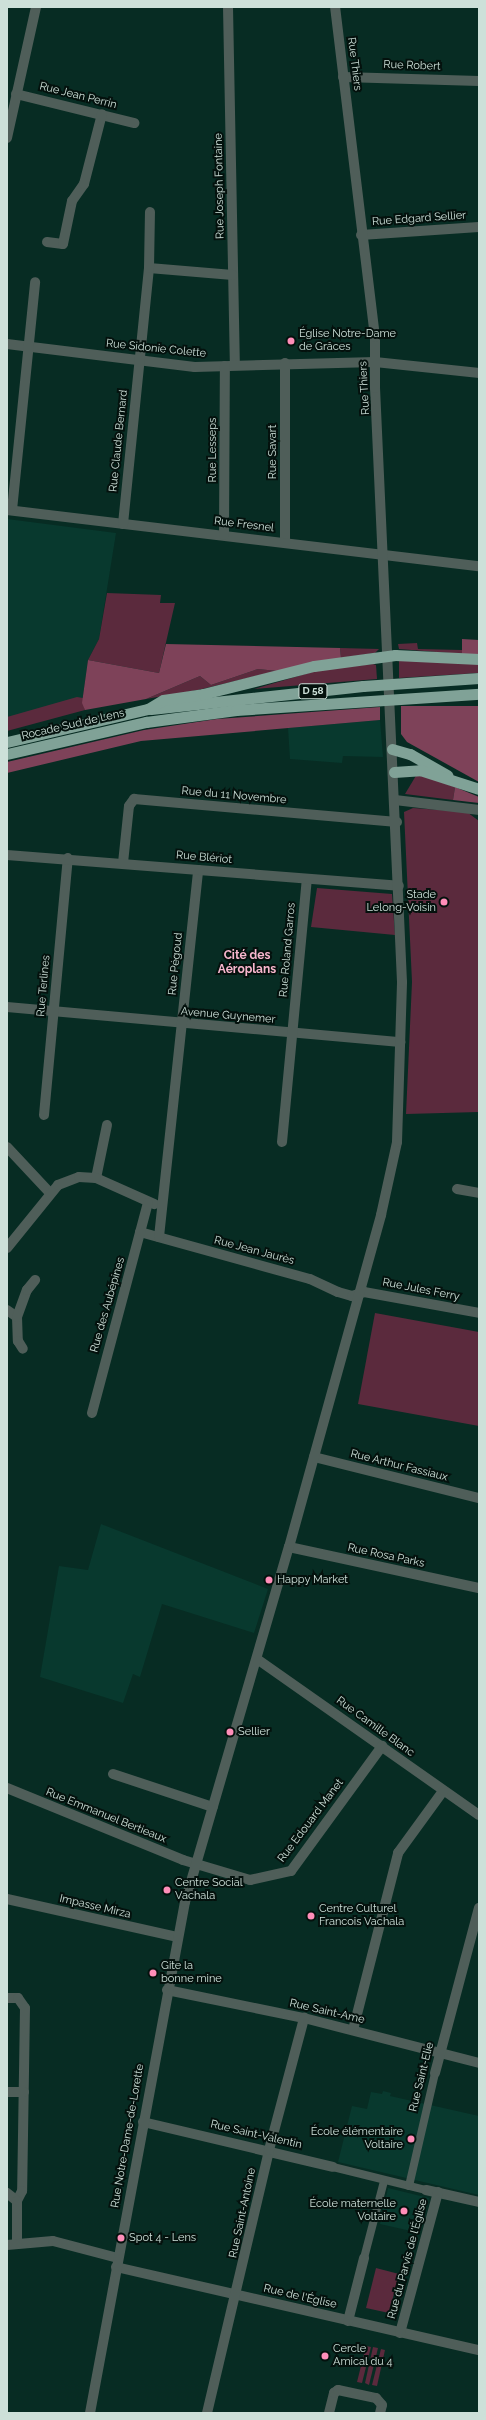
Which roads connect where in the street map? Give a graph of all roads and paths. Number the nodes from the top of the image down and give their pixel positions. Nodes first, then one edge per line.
1 (36, 7) edge
2 (228, 7) edge
3 (334, 7) edge
4 (343, 77) junction
5 (479, 81) edge
6 (16, 94) junction
7 (102, 114) junction
8 (134, 123) dead end
9 (7, 138) edge
10 (150, 212) dead end
11 (479, 227) edge
12 (361, 235) junction
13 (47, 242) dead end
14 (149, 268) junction
15 (234, 275) junction
16 (34, 282) dead end
17 (7, 344) edge
18 (29, 346) junction
19 (140, 361) junction
20 (375, 362) junction
21 (285, 363) junction
22 (230, 365) junction
23 (479, 374) edge
24 (10, 510) edge
25 (123, 524) junction
26 (224, 534) junction
27 (286, 542) junction
28 (383, 554) junction
29 (479, 566) edge
30 (479, 659) edge
31 (387, 662) junction
32 (479, 678) edge
33 (479, 694) edge
34 (448, 696) junction
35 (479, 702) edge
36 (148, 709) junction
37 (7, 742) edge
38 (392, 749) junction
39 (7, 754) edge
40 (394, 772) junction
41 (449, 777) junction
42 (479, 789) edge
43 (395, 800) junction
44 (479, 810) edge
45 (397, 822) junction
46 (7, 855) edge
47 (68, 858) junction
48 (123, 863) junction
49 (198, 870) junction
50 (307, 879) junction
51 (399, 886) junction
52 (7, 1007) edge
53 (54, 1012) junction
54 (182, 1024) junction
55 (293, 1033) junction
56 (400, 1042) junction
57 (44, 1115) dead end
58 (107, 1125) dead end
59 (282, 1142) dead end
60 (7, 1147) edge
61 (96, 1178) junction
62 (457, 1189) dead end
63 (50, 1193) junction
64 (479, 1193) edge
65 (148, 1203) junction
66 (162, 1206) junction
67 (140, 1232) junction
68 (159, 1237) junction
69 (7, 1248) edge
70 (35, 1280) dead end
71 (360, 1294) junction
72 (7, 1310) edge
73 (479, 1313) edge
74 (16, 1317) junction
75 (23, 1349) dead end
76 (92, 1413) dead end
77 (314, 1457) junction
78 (479, 1498) edge
79 (289, 1547) junction
80 (479, 1588) edge
81 (257, 1659) junction
82 (382, 1746) junction
83 (113, 1774) dead end
84 (7, 1788) edge
85 (443, 1791) junction
86 (213, 1807) junction
87 (479, 1815) edge
88 (195, 1865) junction
89 (7, 1899) edge
90 (479, 1908) edge
91 (177, 1937) junction
92 (167, 1990) junction
93 (7, 1998) edge
94 (304, 2018) junction
95 (353, 2030) junction
96 (440, 2054) junction
97 (479, 2063) edge
98 (435, 2074) joint
99 (7, 2092) edge
100 (24, 2092) junction
101 (143, 2122) junction
102 (269, 2150) junction
103 (333, 2167) joint
104 (384, 2181) junction
105 (409, 2186) junction
106 (426, 2190) joint
107 (438, 2192) junction
108 (7, 2193) edge
109 (17, 2201) junction
110 (479, 2202) edge
111 (12, 2244) edge
112 (364, 2258) joint
113 (117, 2262) junction
114 (237, 2295) junction
115 (348, 2321) junction
116 (400, 2333) junction
117 (479, 2350) edge
118 (90, 2413) edge
119 (207, 2413) edge
120 (329, 2413) edge
121 (380, 2413) edge

1 - 6 street
2 - 15 street, Rue Joseph Fontaine
3 - 4 street, Rue Thiers
4 - 5 street, Rue Robert
4 - 12 street, Rue Thiers
6 - 7 street, Rue Jean Perrin
6 - 9 street
7 - 8 street, Rue Jean Perrin
7 - 13 street
10 - 14 street, Rue Claude Bernard
11 - 12 street, Rue Edgard Sellier
12 - 20 street, Rue Thiers
14 - 15 street
14 - 19 street, Rue Claude Bernard
15 - 22 street, Rue Joseph Fontaine
16 - 18 street
17 - 18 street, Rue Sidonie Colette
18 - 19 street, Rue Sidonie Colette
18 - 24 street
19 - 22 street, Rue Sidonie Colette
19 - 25 street, Rue Claude Bernard
20 - 21 street, Rue Sidonie Colette
20 - 23 street, Rue Sidonie Colette
20 - 28 street, Rue Thiers
21 - 22 street, Rue Sidonie Colette
21 - 27 street, Rue Savart
22 - 26 street, Rue Lesseps
24 - 25 street, Rue Fresnel
25 - 26 street, Rue Fresnel
26 - 27 street, Rue Fresnel
27 - 28 street, Rue Fresnel
28 - 29 street, Rue Fresnel
28 - 31 street, Rue Thiers
30 - 31 highway
31 - 36 highway
31 - 38 street, Rue Thiers
32 - 36 highway, D 58
33 - 34 highway, D 58
34 - 35 highway
34 - 39 highway, Rocade Sud de Lens / D 58
36 - 37 highway, D 58
38 - 40 street
38 - 41 highway
40 - 41 highway
40 - 43 street
41 - 42 highway
43 - 44 street
43 - 45 street, Rue Notre-Dame-de-Lorette
45 - 48 street, Rue du 11 Novembre
45 - 51 street, Rue Notre-Dame-de-Lorette
46 - 47 street, Rue Blériot
47 - 48 street, Rue Blériot
47 - 53 street, Rue Terlines
48 - 49 street, Rue Blériot
49 - 50 street, Rue Blériot
49 - 54 street, Rue Pégoud
50 - 51 street, Rue Blériot
50 - 55 street, Rue Roland Garros
51 - 56 street, Rue Notre-Dame-de-Lorette
52 - 53 street, Avenue Guynemer
53 - 54 street, Avenue Guynemer
53 - 57 street, Rue Terlines
54 - 55 street, Avenue Guynemer
54 - 66 street, Rue Pégoud
55 - 56 street, Avenue Guynemer
55 - 59 street, Rue Roland Garros
56 - 71 street, Rue Notre-Dame-de-Lorette
58 - 61 street
60 - 63 street
61 - 63 street
61 - 65 street
62 - 64 street
63 - 69 street
65 - 66 street
65 - 67 street, Rue des Aubépines
66 - 68 street, Rue Pégoud
67 - 68 street, Rue Jean Jaurès
67 - 76 street, Rue des Aubépines
68 - 71 street, Rue Jean Jaurès
70 - 74 street
71 - 73 street, Rue Jules Ferry
71 - 77 street, Rue Notre-Dame-de-Lorette
72 - 74 street
74 - 75 street
77 - 78 street, Rue Arthur Fassiaux
77 - 79 street, Rue Notre-Dame-de-Lorette
79 - 80 street, Rue Rosa Parks
79 - 81 street, Rue Notre-Dame-de-Lorette
81 - 82 street, Rue Camille Blanc
81 - 86 street, Rue Notre-Dame-de-Lorette
82 - 85 street, Rue Camille Blanc
82 - 88 street, Rue Edouard Manet
83 - 86 street
84 - 88 street, Rue Emmanuel Bertieaux
85 - 87 street, Rue Camille Blanc
85 - 95 street
86 - 88 street, Rue Notre-Dame-de-Lorette
88 - 91 street, Rue Notre-Dame-de-Lorette
89 - 91 street, Impasse Mirza
90 - 96 street, Rue Saint-Elie
91 - 92 street, Rue Notre-Dame-de-Lorette
92 - 94 street, Rue Saint-Ame
92 - 101 street, Rue Notre-Dame-de-Lorette
93 - 100 street
94 - 95 street, Rue Saint-Ame
94 - 102 street, Rue Saint-Antoine
95 - 96 street, Rue Saint-Ame
96 - 97 street, Rue Saint-Ame
96 - 98 street, Rue Saint-Elie
98 - 105 street, Rue Saint-Elie
99 - 100 street
100 - 109 street
101 - 102 street, Rue Saint-Valentin
101 - 113 street, Rue Notre-Dame-de-Lorette
102 - 103 street, Rue Saint-Valentin
102 - 114 street, Rue Saint-Antoine
103 - 104 street, Rue Saint-Valentin
104 - 105 street, Rue Saint-Valentin
104 - 112 street
105 - 106 street, Rue Saint-Valentin
106 - 107 street, Rue Saint-Valentin
107 - 110 street, Rue Saint-Valentin
107 - 116 street, Rue du Parvis de l'Église
108 - 109 street
109 - 111 street
111 - 113 street, Rue de l'Église
112 - 115 street
113 - 114 street, Rue de l'Église
113 - 118 street, Rue Notre-Dame-de-Lorette
114 - 115 street, Rue de l'Église
114 - 119 street, Rue Saint-Antoine
115 - 116 street, Rue de l'Église
116 - 117 street, Rue de l'Église
120 - 121 street

